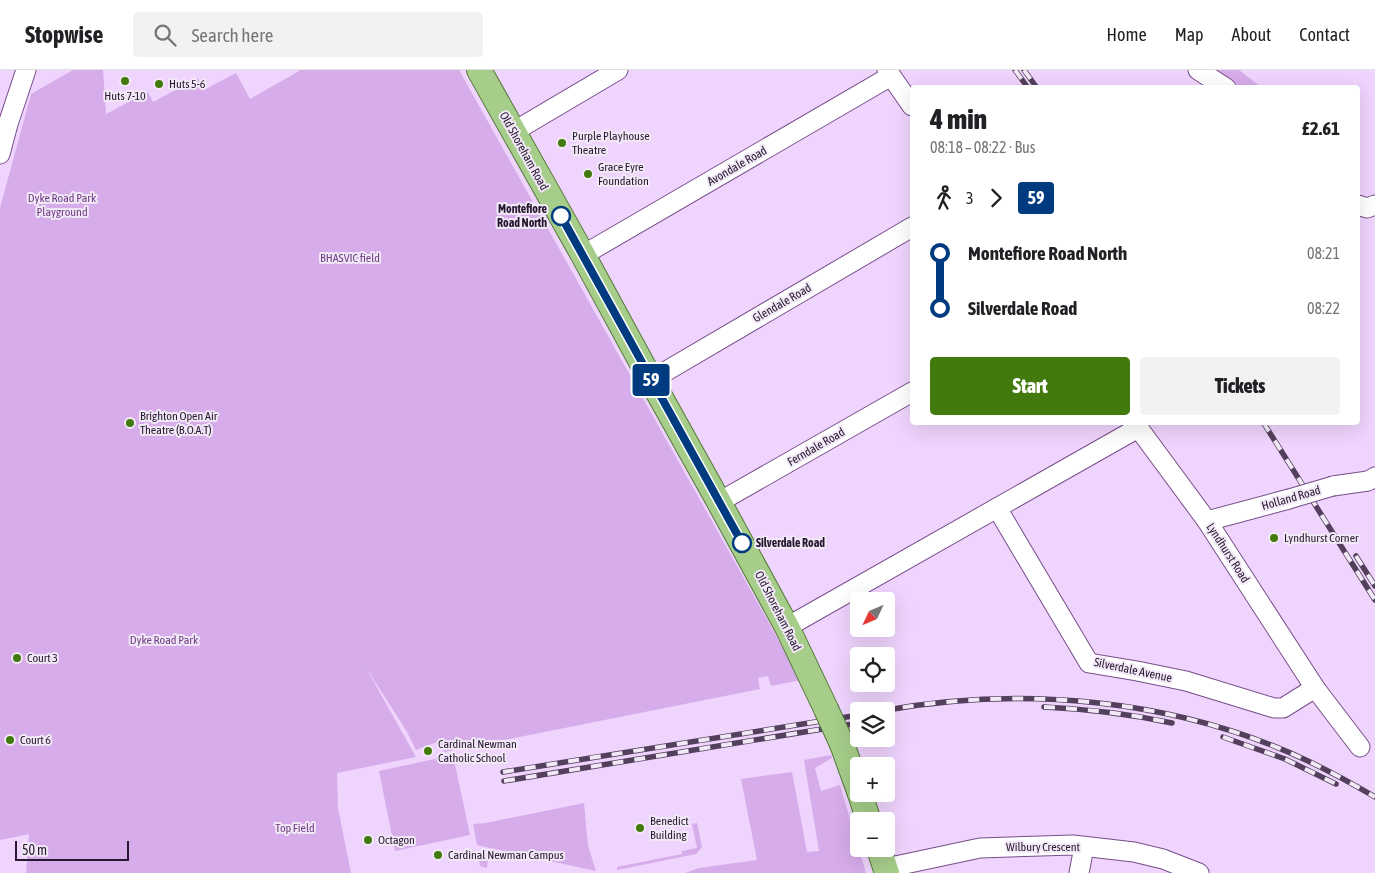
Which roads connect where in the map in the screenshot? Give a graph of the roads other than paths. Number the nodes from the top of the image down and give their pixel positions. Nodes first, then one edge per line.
1 (26, 70) edge
2 (479, 70) edge
3 (618, 70) edge
4 (1198, 70) edge
5 (889, 73) edge
6 (1221, 85) edge
7 (910, 103) edge
8 (7, 104) edge
9 (513, 132) junction
10 (0, 154) edge
11 (1375, 205) edge
12 (1360, 206) edge
13 (910, 228) edge
14 (583, 255) junction
15 (651, 380) junction
16 (910, 393) edge
17 (1136, 425) edge
18 (1375, 477) edge
19 (720, 502) junction
20 (997, 508) junction
21 (1207, 521) junction
22 (788, 627) junction
23 (1315, 688) junction
24 (1360, 747) dead end
25 (850, 767) edge
26 (1084, 848) junction
27 (884, 863) edge
28 (1079, 873) edge
29 (1199, 873) edge

1 - 8 street
2 - 9 main road, Old Shoreham Road
3 - 9 street
4 - 6 street
5 - 7 street
5 - 14 street, Avondale Road
8 - 10 street
9 - 14 main road, Old Shoreham Road
11 - 12 street
13 - 15 street, Glendale Road
14 - 15 main road, Old Shoreham Road
15 - 19 main road, Old Shoreham Road
16 - 19 street, Ferndale Road
17 - 20 street
17 - 21 street, Lyndhurst Road
18 - 21 street, Holland Road, bridge
19 - 22 main road, Old Shoreham Road
20 - 22 street
20 - 23 street, Silverdale Avenue
21 - 23 street, Lyndhurst Road
22 - 25 main road, Old Shoreham Road, bridge
23 - 24 street, Lyndhurst Road
26 - 27 street, Wilbury Crescent
26 - 28 street
26 - 29 street, Wilbury Crescent

